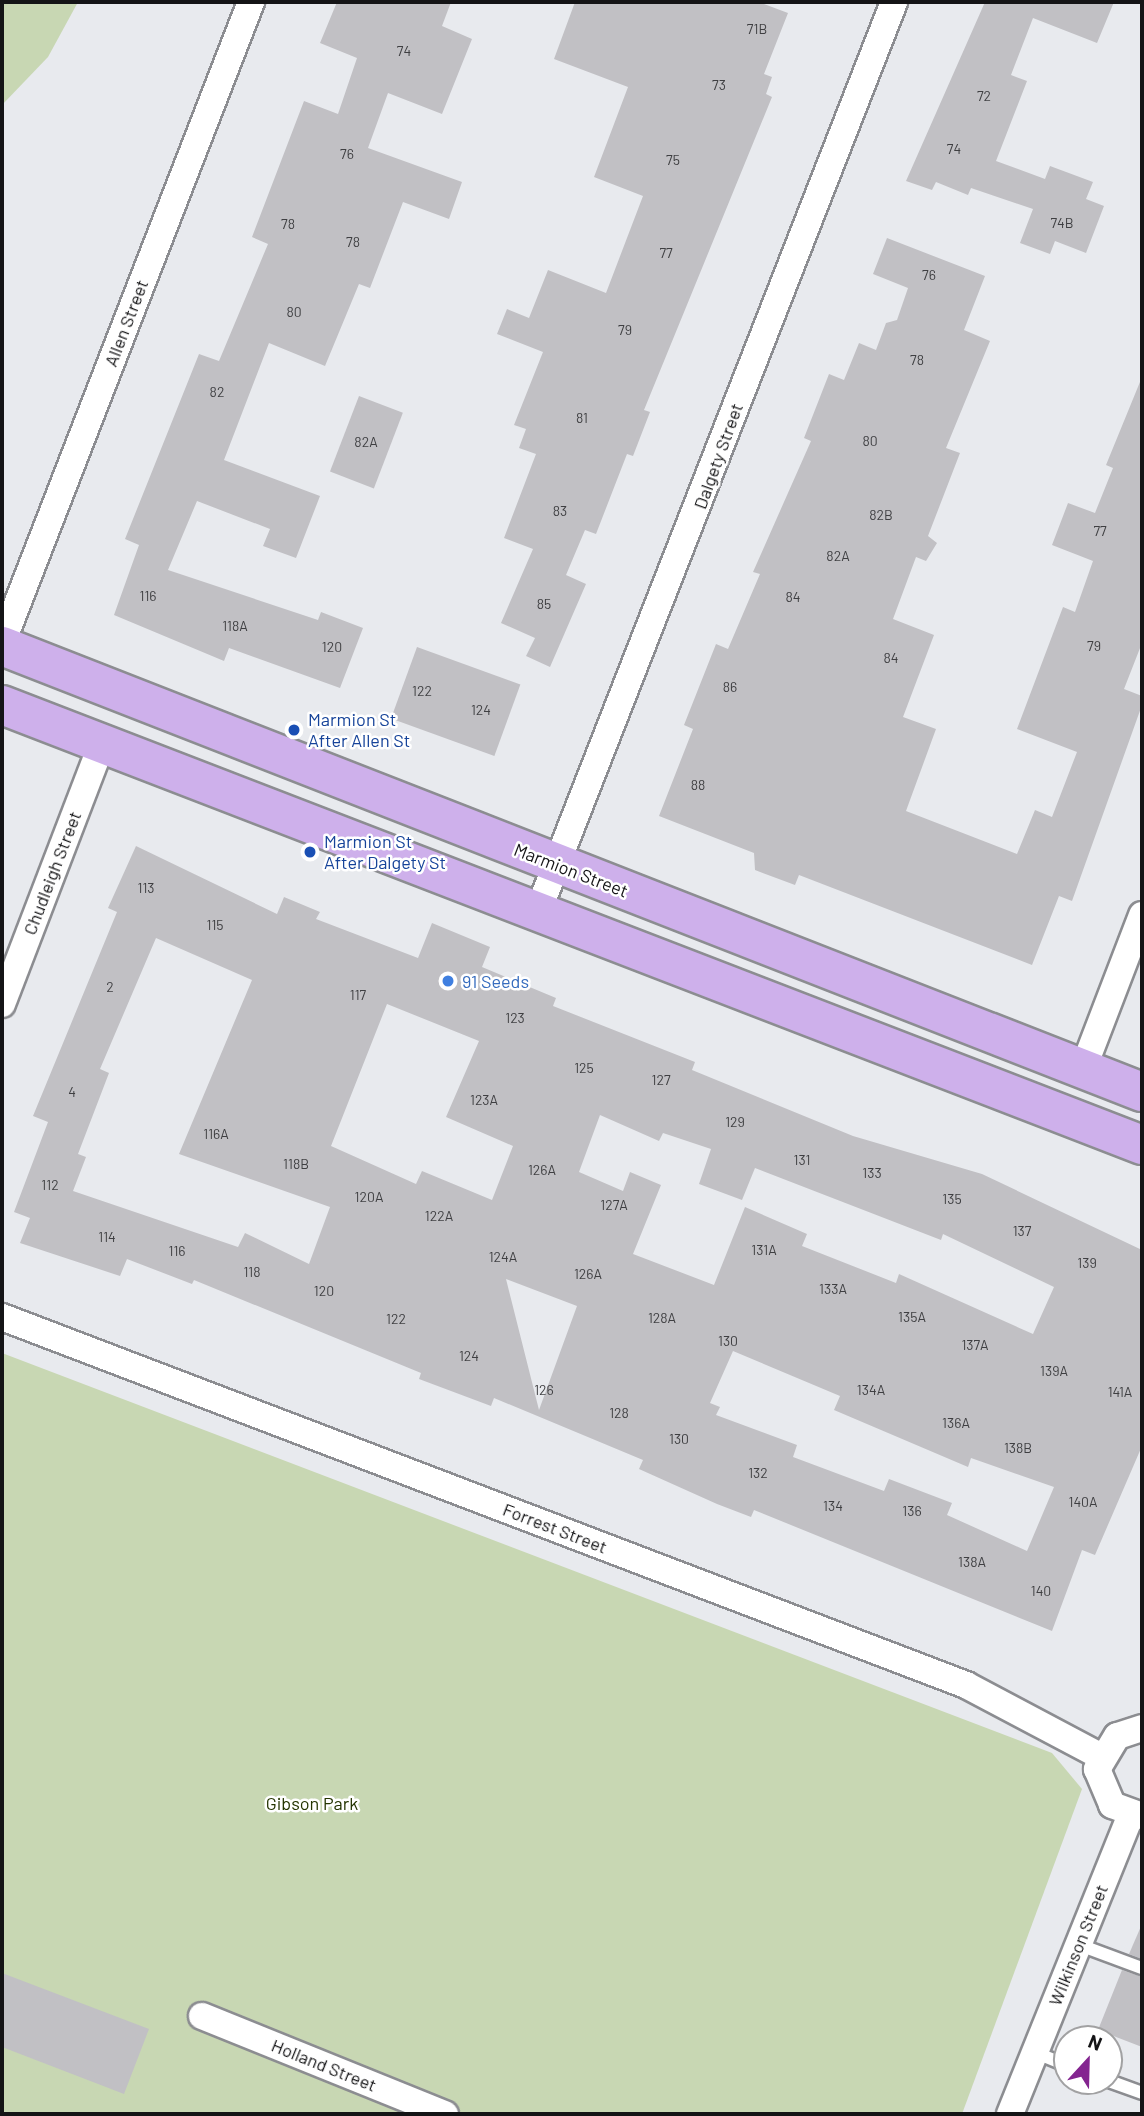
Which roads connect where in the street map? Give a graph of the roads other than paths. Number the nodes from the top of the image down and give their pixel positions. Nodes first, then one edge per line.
1 (251, 2) edge
2 (894, 2) edge
3 (2, 645) edge
4 (2, 705) edge
5 (102, 743) junction
6 (559, 865) junction
7 (539, 909) junction
8 (1142, 915) edge
9 (2, 1003) edge
10 (1083, 1069) junction
11 (1142, 1092) edge
12 (1142, 1145) edge
13 (2, 1317) edge
14 (1142, 1728) edge
15 (1100, 1756) junction
16 (1137, 1815) edge
17 (1077, 1944) junction
18 (1142, 1968) edge
19 (202, 2016) dead end
20 (1034, 2052) junction
21 (1053, 2059) edge
22 (1123, 2087) edge
23 (1142, 2094) edge
24 (445, 2114) edge
25 (1010, 2114) edge

1 - 3 street, Allen Street
2 - 6 street, Dalgety Street
3 - 6 main road, Marmion Street
4 - 5 main road
5 - 7 main road
5 - 9 street, Chudleigh Street
6 - 7 street, Dalgety Street
6 - 10 main road, Marmion Street
7 - 12 main road
8 - 10 street
10 - 11 main road, Marmion Street
13 - 15 street, Forrest Street
14 - 15 street
15 - 16 street
16 - 17 street, Wilkinson Street
17 - 18 lane
17 - 20 street, Wilkinson Street
19 - 24 street, Holland Street
20 - 21 lane
20 - 25 street, Wilkinson Street
22 - 23 lane

